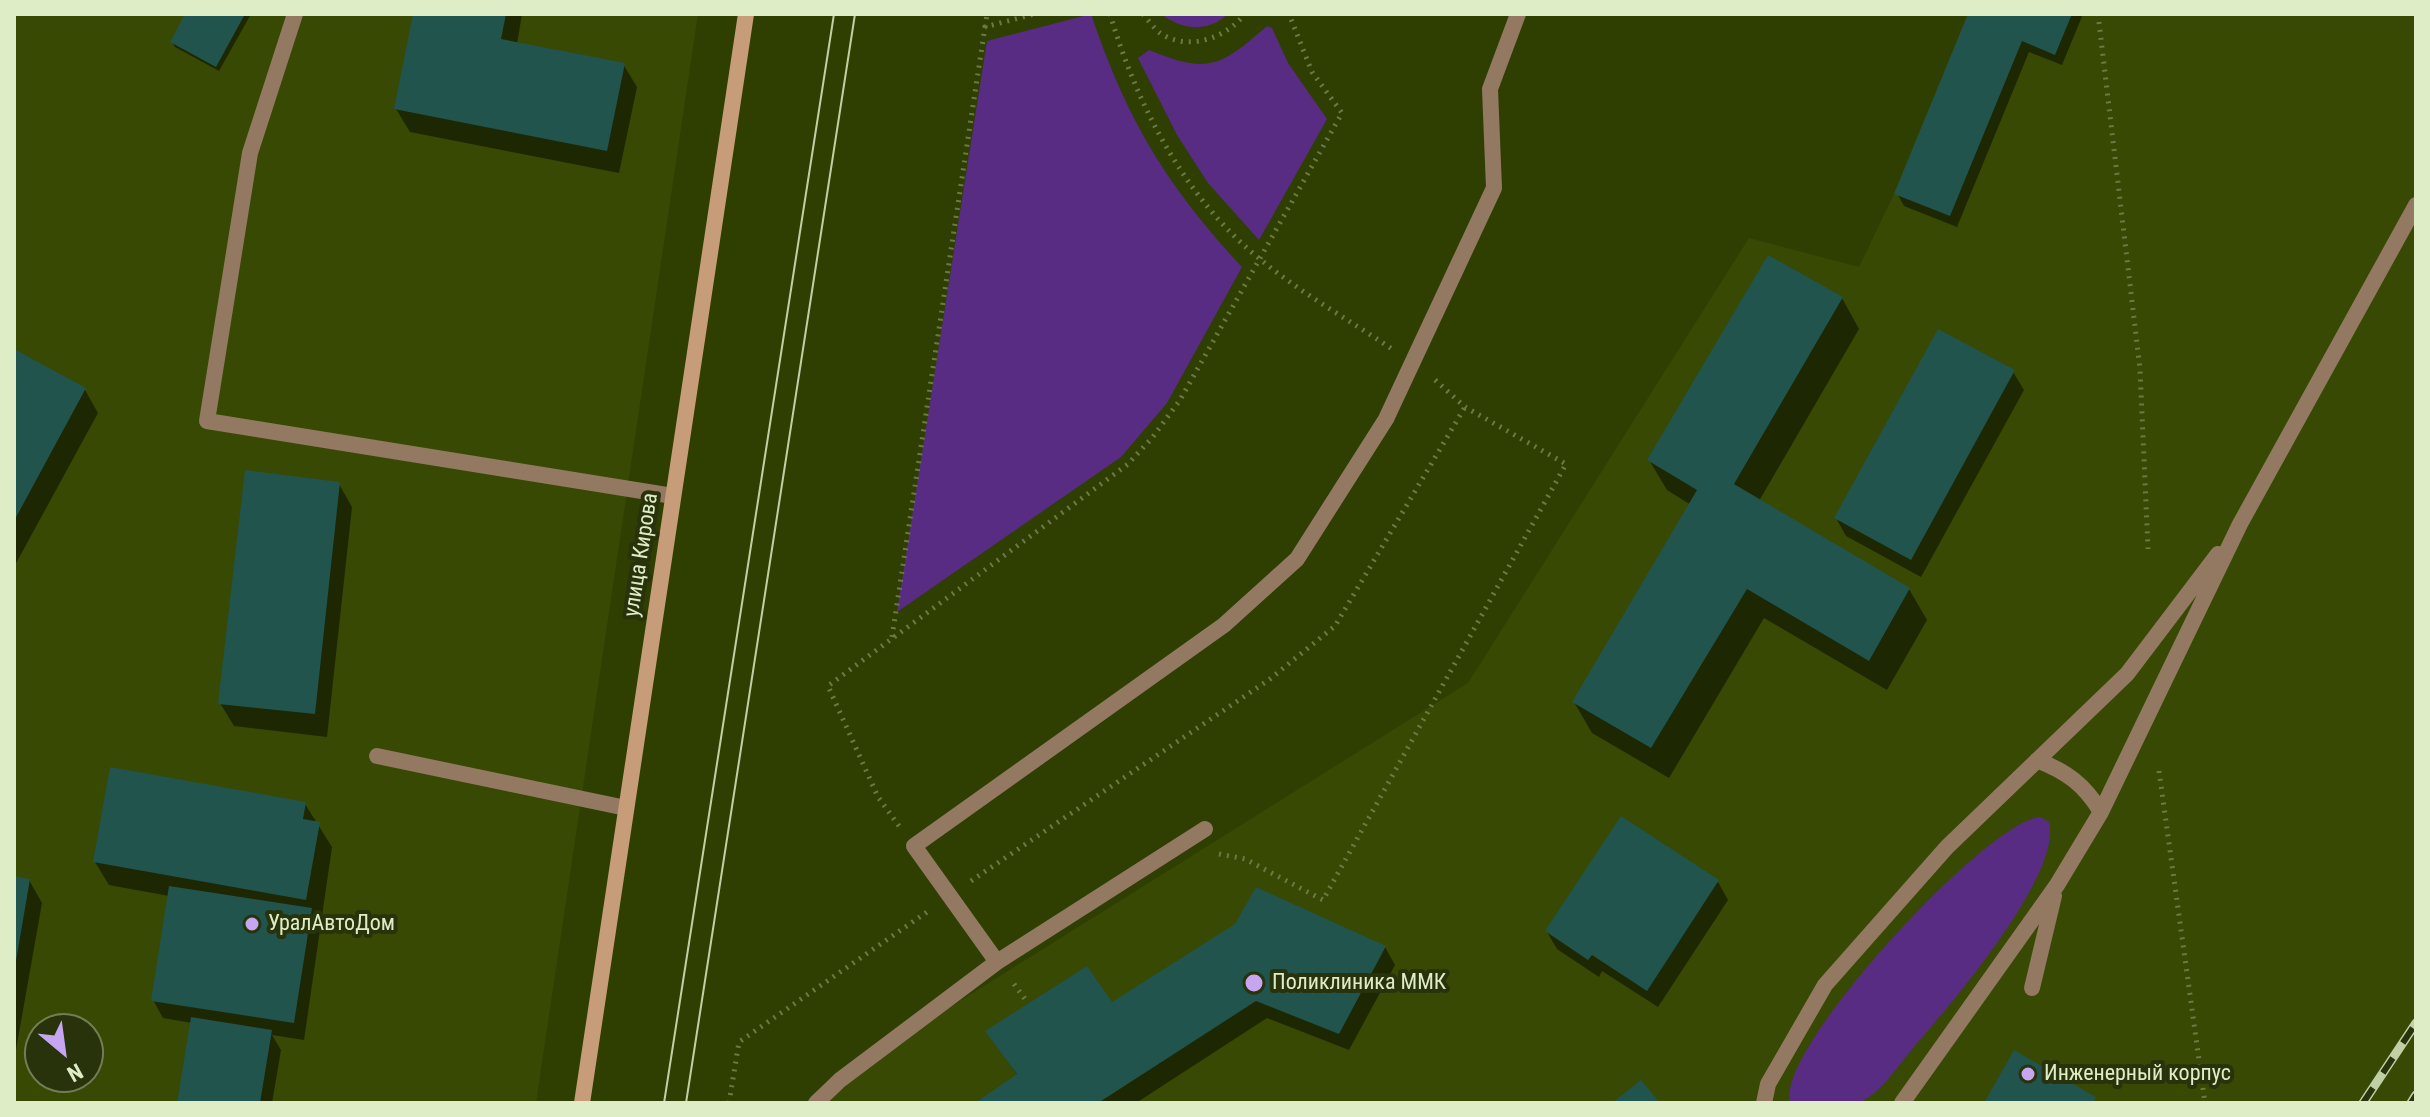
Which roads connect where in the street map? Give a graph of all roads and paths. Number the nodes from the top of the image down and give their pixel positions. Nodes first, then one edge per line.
1 (295, 14) edge
2 (746, 14) edge
3 (987, 14) edge
4 (1034, 14) edge
5 (1143, 14) edge
6 (1245, 14) edge
7 (1289, 14) edge
8 (1518, 14) edge
9 (2098, 14) edge
10 (985, 27) junction
11 (2416, 205) edge
12 (1465, 407) dead end
13 (673, 496) junction
14 (2240, 524) junction
15 (2148, 549) dead end
16 (891, 638) junction
17 (377, 756) dead end
18 (2037, 760) junction
19 (2159, 771) dead end
20 (626, 808) junction
21 (2101, 812) junction
22 (1205, 829) dead end
23 (914, 846) junction
24 (2057, 885) junction
25 (950, 896) junction
26 (997, 962) junction
27 (2032, 988) dead end
28 (582, 1103) edge
29 (729, 1103) edge
30 (816, 1103) edge
31 (1764, 1103) edge
32 (1902, 1103) edge
33 (2205, 1103) edge

1 - 13 lane
2 - 13 main road, улица Кирова
3 - 10 path
4 - 10 path
5 - 6 path
7 - 16 path
8 - 23 lane
9 - 15 path
10 - 16 path
11 - 14 lane
12 - 25 path
13 - 20 main road, улица Кирова
14 - 18 lane
14 - 21 lane
16 - 23 path
17 - 20 lane
18 - 21 lane
18 - 31 lane
19 - 33 path
20 - 28 main road, улица Кирова
21 - 24 lane
22 - 26 lane
23 - 25 lane
24 - 27 lane
24 - 32 lane
25 - 26 lane
25 - 29 path
26 - 30 lane

